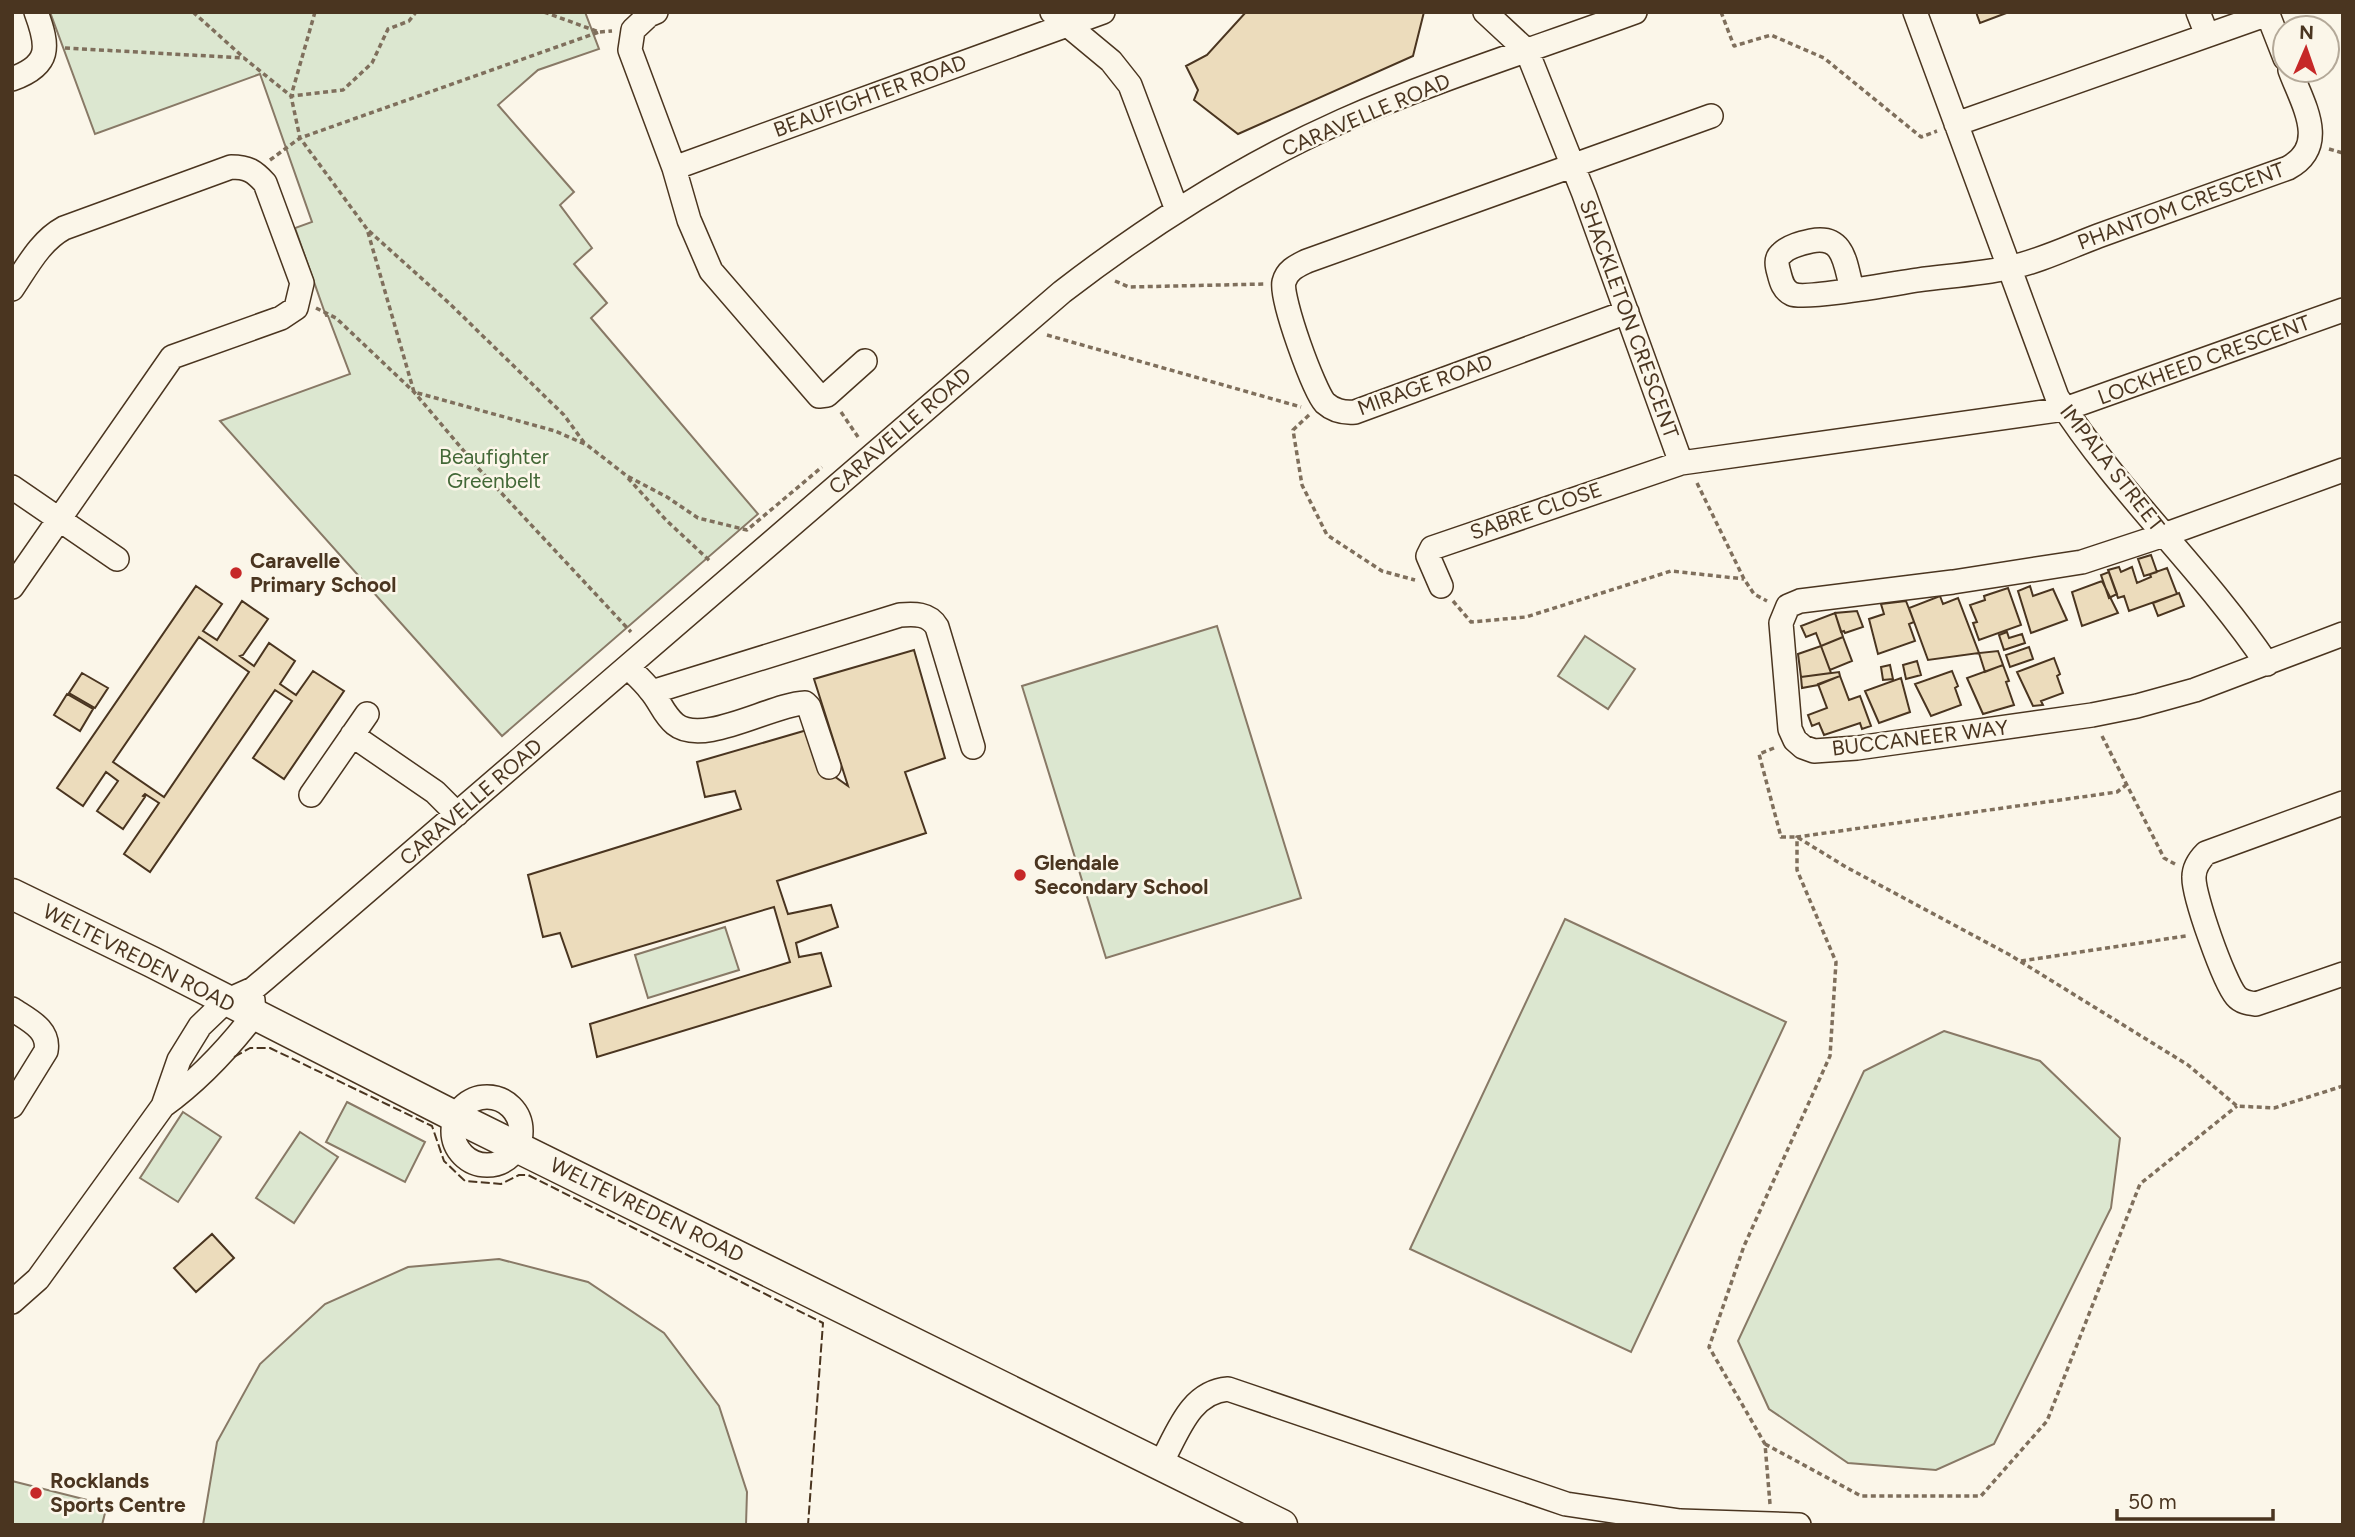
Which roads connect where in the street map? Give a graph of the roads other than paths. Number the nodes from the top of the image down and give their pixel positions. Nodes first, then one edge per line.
1 (36, 12) edge
2 (656, 12) edge
3 (1103, 12) edge
4 (1485, 12) edge
5 (1635, 12) edge
6 (1914, 12) edge
7 (2198, 12) edge
8 (2268, 13) edge
9 (1059, 19) edge
10 (2207, 35) junction
11 (1527, 51) junction
12 (12, 79) edge
13 (2295, 84) edge
14 (1711, 116) dead end
15 (1947, 127) junction
16 (1572, 166) junction
17 (674, 168) junction
18 (1177, 210) junction
19 (2010, 268) junction
20 (12, 289) edge
21 (1852, 289) dead end
22 (2343, 310) edge
23 (1627, 312) junction
24 (865, 361) dead end
25 (2065, 409) junction
26 (1685, 462) junction
27 (2343, 470) edge
28 (12, 486) edge
29 (60, 519) junction
30 (2164, 535) junction
31 (117, 559) dead end
32 (1441, 586) road end
33 (12, 587) edge
34 (2343, 634) edge
35 (2267, 664) junction
36 (628, 667) junction
37 (652, 692) junction
38 (367, 714) dead end
39 (352, 735) junction
40 (973, 747) dead end
41 (829, 767) dead end
42 (311, 795) dead end
43 (2343, 803) edge
44 (457, 814) junction
45 (12, 894) edge
46 (2343, 974) edge
47 (244, 1002) junction
48 (12, 1009) edge
49 (12, 1106) edge
50 (163, 1106) junction
51 (12, 1303) edge
52 (1160, 1465) junction
53 (1772, 1524) edge
54 (1282, 1525) edge
55 (1799, 1525) edge

1 - 12 street
2 - 17 street
3 - 9 street, BEAUFIGHTER ROAD
4 - 11 street
5 - 11 street, CARAVELLE ROAD
6 - 15 street, IMPALA STREET
7 - 10 street
8 - 10 street
9 - 17 street, BEAUFIGHTER ROAD
9 - 18 street
10 - 15 street
11 - 16 street, SHACKLETON CRESCENT
11 - 18 street, CARAVELLE ROAD
13 - 19 street, PHANTOM CRESCENT
14 - 16 street
15 - 19 street, IMPALA STREET
16 - 23 street, SHACKLETON CRESCENT
16 - 23 street, MIRAGE ROAD
17 - 24 street
18 - 36 street, CARAVELLE ROAD
19 - 21 street, PHANTOM CRESCENT
19 - 25 street, IMPALA STREET
20 - 29 street
22 - 25 street, LOCKHEED CRESCENT
23 - 26 street, SHACKLETON CRESCENT
25 - 26 street, SHACKLETON CRESCENT
25 - 30 street, IMPALA STREET
26 - 32 street, SABRE CLOSE
27 - 30 street
28 - 29 street
29 - 31 street
29 - 33 street
30 - 35 street, IMPALA STREET
30 - 35 street, BUCCANEER WAY
34 - 35 street
36 - 37 street
36 - 44 street, CARAVELLE ROAD
37 - 40 street
37 - 41 street
38 - 39 street
39 - 42 street
39 - 44 street
43 - 46 street
44 - 47 street, CARAVELLE ROAD
45 - 47 main road, WELTEVREDEN ROAD
47 - 50 street, CARAVELLE ROAD
47 - 50 street, CARAVELLE ROAD
47 - 52 main road, WELTEVREDEN ROAD
48 - 49 street
50 - 51 street, CARAVELLE ROAD
52 - 53 street
52 - 54 main road, WELTEVREDEN ROAD
53 - 55 street

